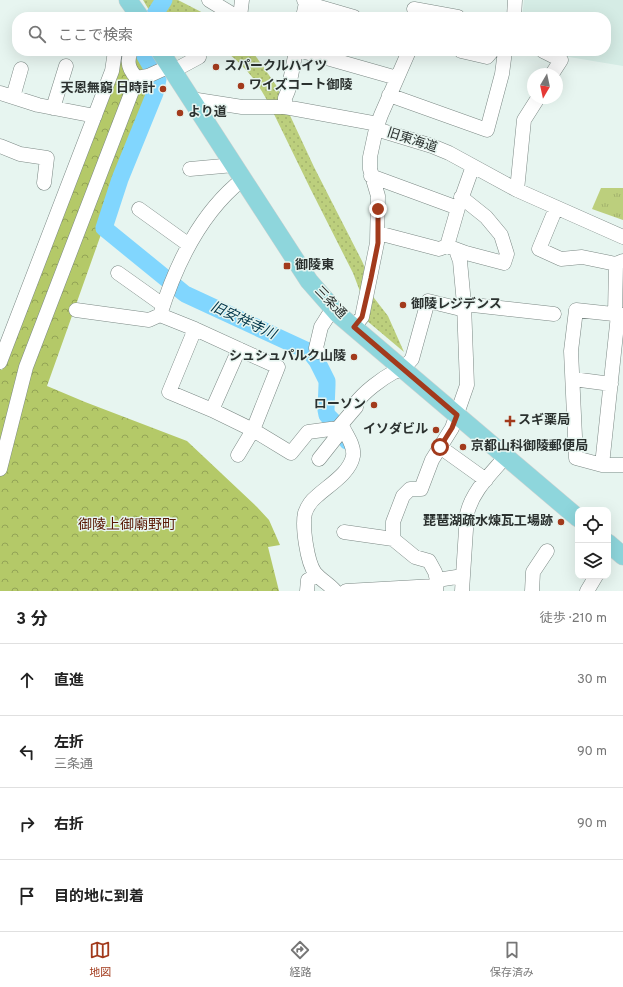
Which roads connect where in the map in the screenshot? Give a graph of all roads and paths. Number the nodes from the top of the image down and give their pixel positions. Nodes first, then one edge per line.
1 (128, 0) edge
2 (209, 0) edge
3 (242, 0) edge
4 (515, 0) edge
5 (305, 1) edge
6 (414, 9) edge
7 (136, 12) edge
8 (229, 12) edge
9 (241, 12) edge
10 (304, 12) edge
11 (339, 12) edge
12 (430, 12) edge
13 (514, 12) edge
14 (114, 56) edge
15 (128, 56) edge
16 (163, 56) edge
17 (295, 56) edge
18 (320, 56) edge
19 (408, 56) edge
20 (504, 56) edge
21 (553, 56) edge
22 (199, 57) dead end
23 (66, 66) dead end
24 (556, 68) edge
25 (21, 69) dead end
26 (172, 69) junction
27 (137, 78) junction
28 (397, 78) junction
29 (4, 96) edge
30 (389, 96) junction
31 (191, 99) junction
32 (534, 104) edge
33 (285, 107) junction
34 (53, 108) junction
35 (95, 116) junction
36 (377, 127) junction
37 (0, 146) edge
38 (473, 166) junction
39 (190, 169) dead end
40 (238, 172) junction
41 (372, 176) junction
42 (44, 183) dead end
43 (517, 190) junction
44 (460, 202) junction
45 (556, 208) junction
46 (139, 209) dead end
47 (378, 233) junction
48 (623, 237) edge
49 (189, 245) junction
50 (452, 248) junction
51 (620, 262) edge
52 (118, 273) dead end
53 (464, 307) junction
54 (333, 308) junction
55 (76, 310) dead end
56 (161, 310) junction
57 (554, 314) dead end
58 (619, 315) edge
59 (354, 327) junction
60 (195, 329) junction
61 (239, 349) junction
62 (318, 352) dead end
63 (0, 362) edge
64 (403, 369) junction
65 (573, 378) junction
66 (611, 384) junction
67 (212, 410) junction
68 (457, 415) junction
69 (341, 429) junction
70 (254, 430) junction
71 (440, 447) junction
72 (238, 455) dead end
73 (506, 456) junction
74 (320, 460) dead end
75 (602, 465) junction
76 (623, 465) edge
77 (0, 469) edge
78 (486, 480) junction
79 (575, 515) edge
80 (344, 532) dead end
81 (393, 539) junction
82 (547, 551) dead end
83 (316, 576) junction
84 (463, 576) junction
85 (594, 579) edge
86 (436, 586) edge
87 (307, 591) edge
88 (335, 591) edge
89 (346, 591) edge
90 (462, 591) edge
91 (532, 591) edge
92 (587, 591) edge

1 - 7 main road
2 - 8 street
3 - 9 street
4 - 13 street
5 - 10 street
5 - 11 street
6 - 12 street
14 - 35 street
15 - 27 street
16 - 26 main road, 三条通
17 - 33 street
18 - 28 street
19 - 28 street
20 - 30 street
21 - 24 street
22 - 26 street
23 - 34 street
25 - 29 street
26 - 27 street
26 - 31 main road, 三条通
27 - 77 street
28 - 30 street
29 - 34 street
30 - 36 street
31 - 33 street, 旧東海道
31 - 40 main road, 三条通
32 - 43 street
33 - 36 street, 旧東海道
34 - 35 street
35 - 63 street
36 - 38 street, 旧東海道
36 - 41 street
37 - 42 street
38 - 43 street, 旧東海道
38 - 44 street
39 - 40 street
40 - 49 street
40 - 54 main road, 三条通
41 - 44 street
41 - 47 street
43 - 45 street, 旧東海道
44 - 50 street
44 - 50 street
45 - 48 street, 旧東海道
45 - 51 street
46 - 49 street
47 - 50 street
47 - 59 street
49 - 56 street
50 - 53 street
51 - 58 street
52 - 56 street
53 - 57 street
53 - 64 street
53 - 68 street
54 - 59 main road, 三条通
54 - 62 street
55 - 56 street
56 - 60 street
58 - 65 street
58 - 66 street
59 - 64 main road, 三条通
60 - 61 street
60 - 67 street
61 - 67 street
61 - 70 street
64 - 68 main road, 三条通
64 - 69 street
65 - 66 street
65 - 75 street
66 - 75 street
67 - 70 street
68 - 71 street
68 - 73 main road, 三条通
69 - 70 street
69 - 74 street
69 - 83 street
70 - 72 street
71 - 78 street
71 - 81 street
73 - 78 street
73 - 79 main road, 三条通
75 - 76 street
78 - 84 street
80 - 81 street
81 - 86 street
82 - 91 street
83 - 87 street
83 - 88 street
84 - 86 street
84 - 90 street
85 - 92 street
86 - 89 street

